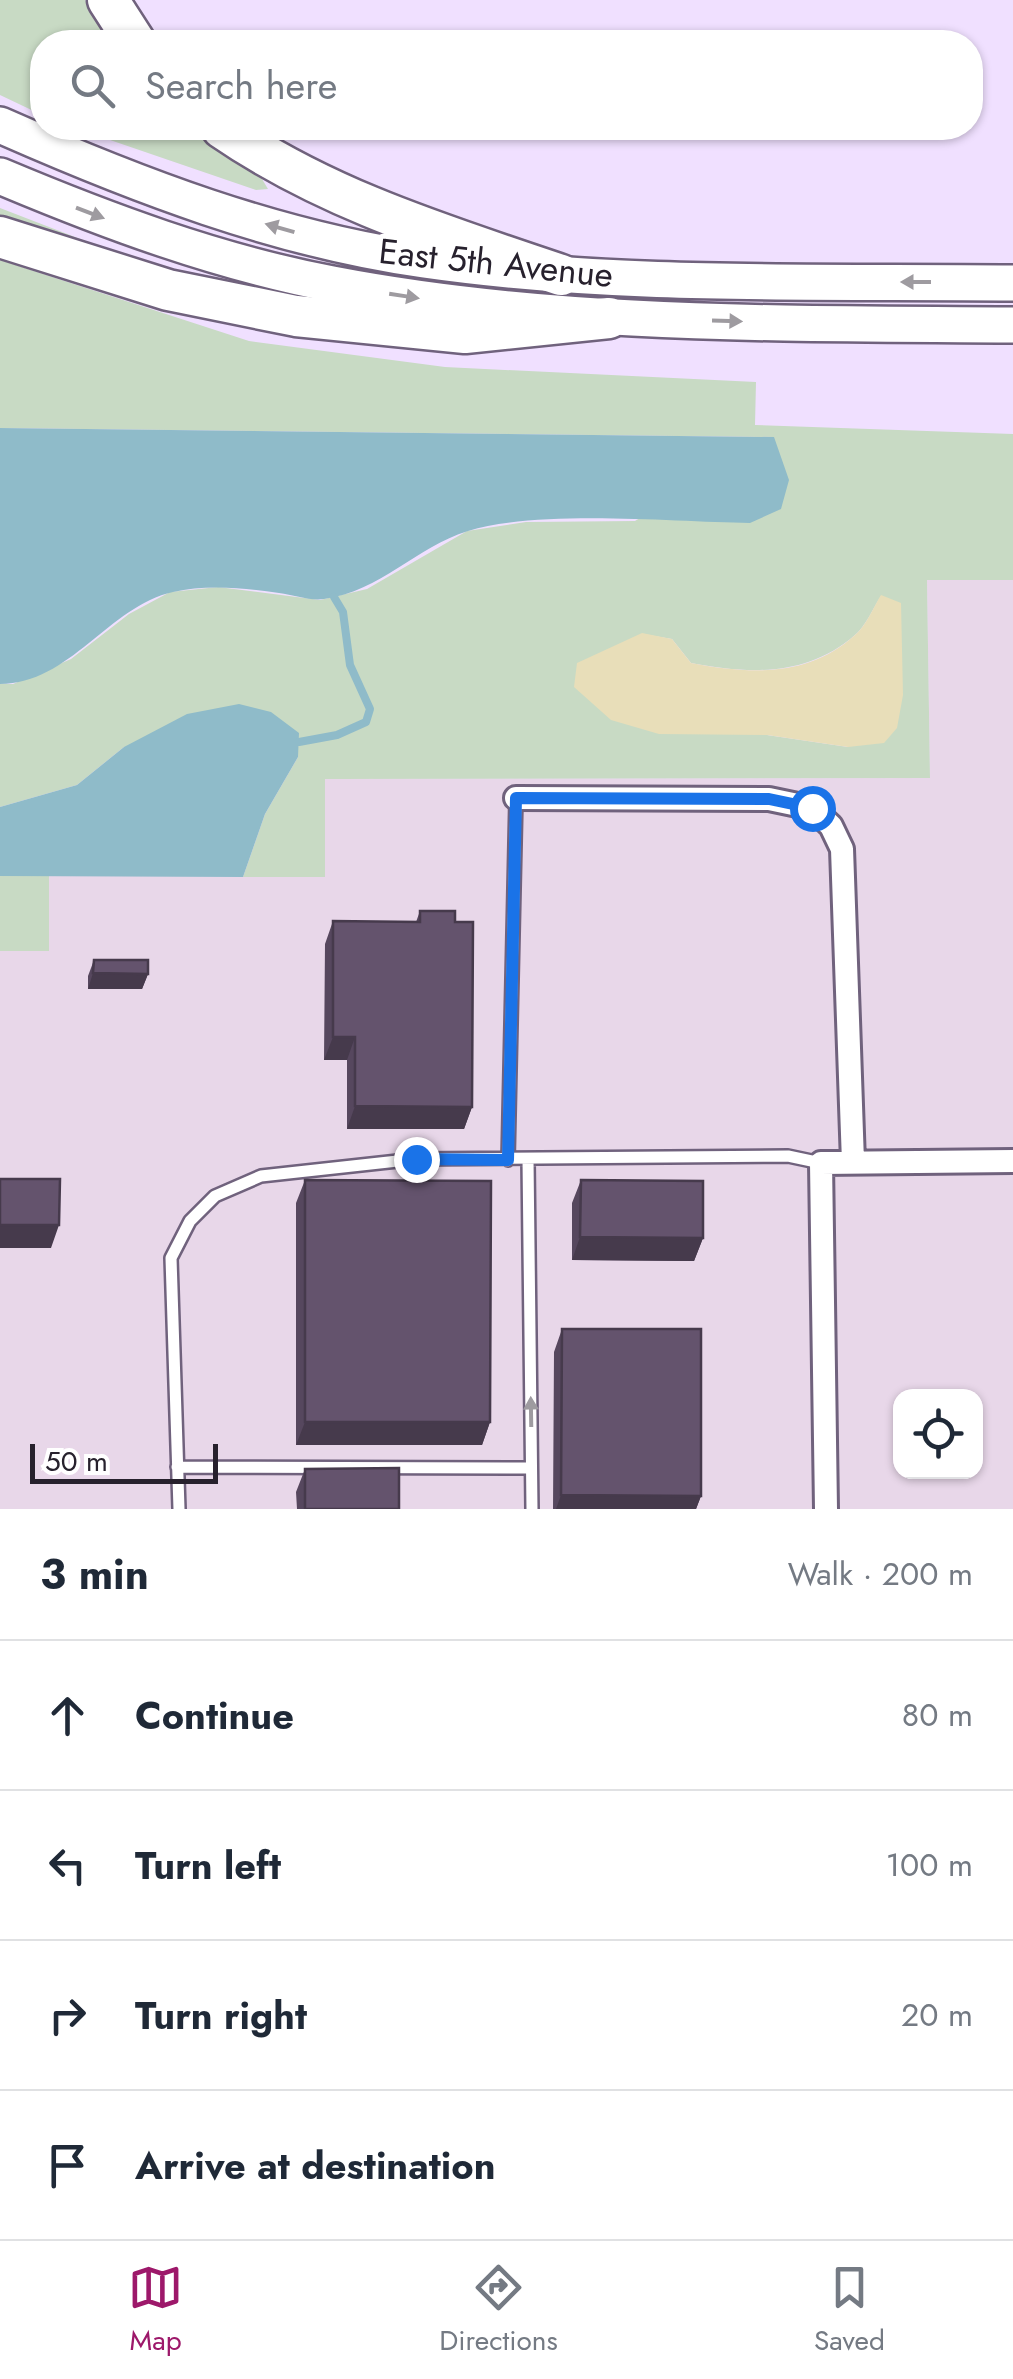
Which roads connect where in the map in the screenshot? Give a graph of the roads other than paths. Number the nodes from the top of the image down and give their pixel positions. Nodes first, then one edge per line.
1 (108, 0) edge
2 (127, 30) edge
3 (0, 125) edge
4 (30, 138) edge
5 (34, 140) edge
6 (242, 140) edge
7 (0, 176) edge
8 (0, 237) edge
9 (561, 275) junction
10 (1013, 283) edge
11 (609, 318) junction
12 (1013, 325) edge
13 (516, 798) joint
14 (528, 1159) junction
15 (508, 1160) junction
16 (1013, 1161) edge
17 (853, 1162) junction
18 (821, 1163) junction
19 (177, 1467) junction
20 (532, 1468) junction
21 (179, 1509) edge
22 (532, 1509) edge
23 (826, 1509) edge

1 - 2 highway
4 -> 3 main road, East 5th Avenue
9 -> 5 main road, East 5th Avenue
6 - 9 highway
7 -> 11 main road, East 5th Avenue
8 - 11 highway
10 -> 9 main road, East 5th Avenue
11 -> 12 main road, East 5th Avenue
13 - 15 lane
13 - 17 street
14 - 15 lane
14 - 18 lane
20 -> 14 lane
15 - 19 lane
16 - 17 street
17 - 18 street
18 - 23 street
19 - 20 lane
19 - 21 lane
20 - 22 lane

